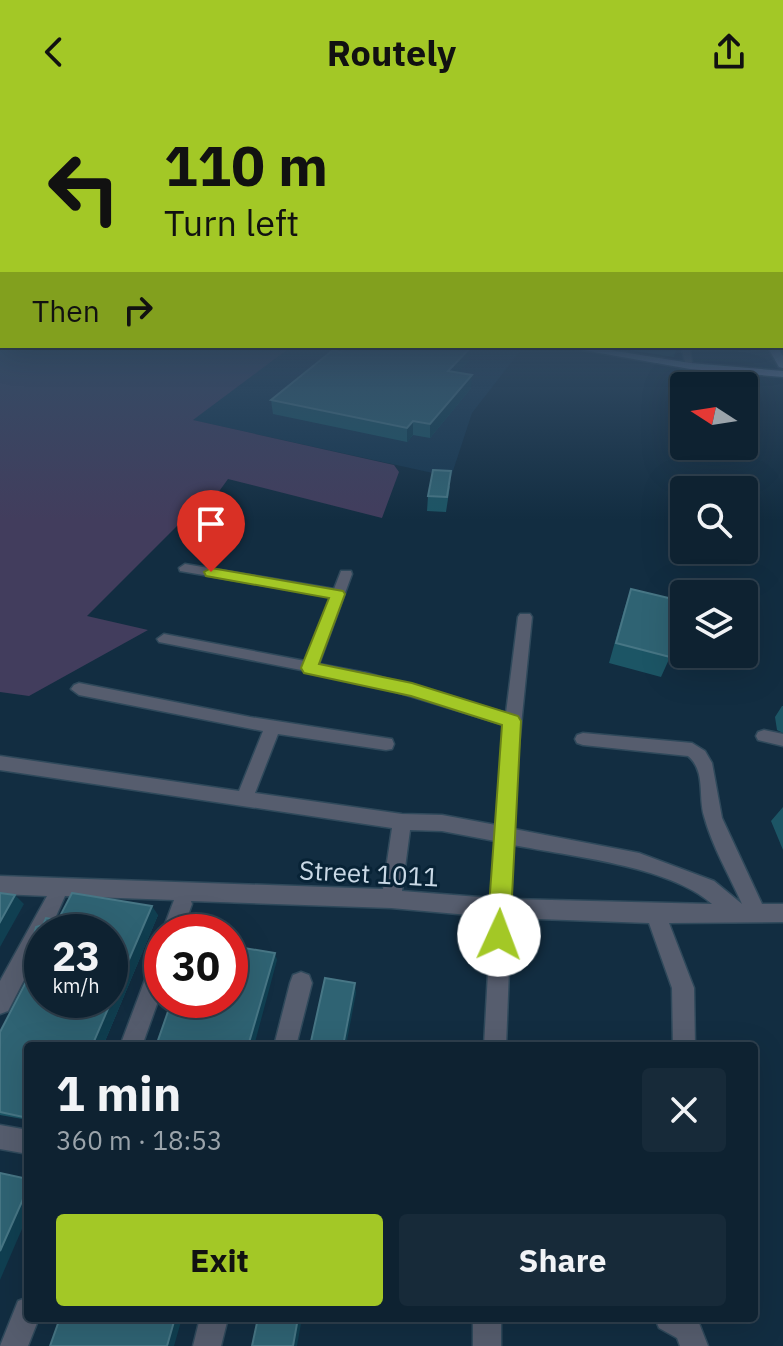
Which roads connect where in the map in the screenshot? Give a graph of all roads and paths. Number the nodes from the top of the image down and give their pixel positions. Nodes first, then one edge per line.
1 (185, 568) dead end
2 (346, 574) dead end
3 (338, 594) junction
4 (525, 617) dead end
5 (164, 639) dead end
6 (310, 668) junction
7 (79, 689) dead end
8 (512, 721) junction
9 (273, 727) junction
10 (764, 736) dead end
11 (583, 739) dead end
12 (783, 740) edge
13 (386, 744) dead end
14 (0, 763) edge
15 (244, 800) junction
16 (402, 822) junction
17 (503, 836) junction
18 (0, 885) edge
19 (56, 898) dead end
20 (391, 899) junction
21 (182, 904) dead end
22 (500, 908) junction
23 (655, 913) junction
24 (746, 913) junction
25 (783, 913) edge
26 (178, 914) edge
27 (301, 983) dead end
28 (0, 1003) edge
29 (144, 1010) edge
30 (132, 1042) edge
31 (286, 1042) edge
32 (495, 1042) edge
33 (684, 1042) edge
34 (0, 1137) edge
35 (24, 1141) edge
36 (24, 1321) edge
37 (213, 1322) edge
38 (487, 1322) edge
39 (676, 1322) edge
40 (14, 1346) edge
41 (207, 1346) edge
42 (487, 1346) edge
43 (694, 1346) edge

1 - 3 street
2 - 3 street
3 - 6 street
4 - 8 street
5 - 6 street
6 - 8 street
7 - 9 street
8 - 17 street
9 - 13 street
9 - 15 street
10 - 12 street
11 - 24 street
14 - 15 street
15 - 16 street
16 - 17 street
16 - 20 street
17 - 22 street
17 - 24 street
18 - 20 street, Street 1011
19 - 28 street
20 - 22 street, Street 1011
21 - 26 street
22 - 23 street, Street 1011
22 - 32 street
23 - 24 street, Street 1011
23 - 33 street
24 - 25 street, Street 1011
27 - 31 street
29 - 30 street
34 - 35 street
36 - 40 street
37 - 41 street
38 - 42 street
39 - 43 street

